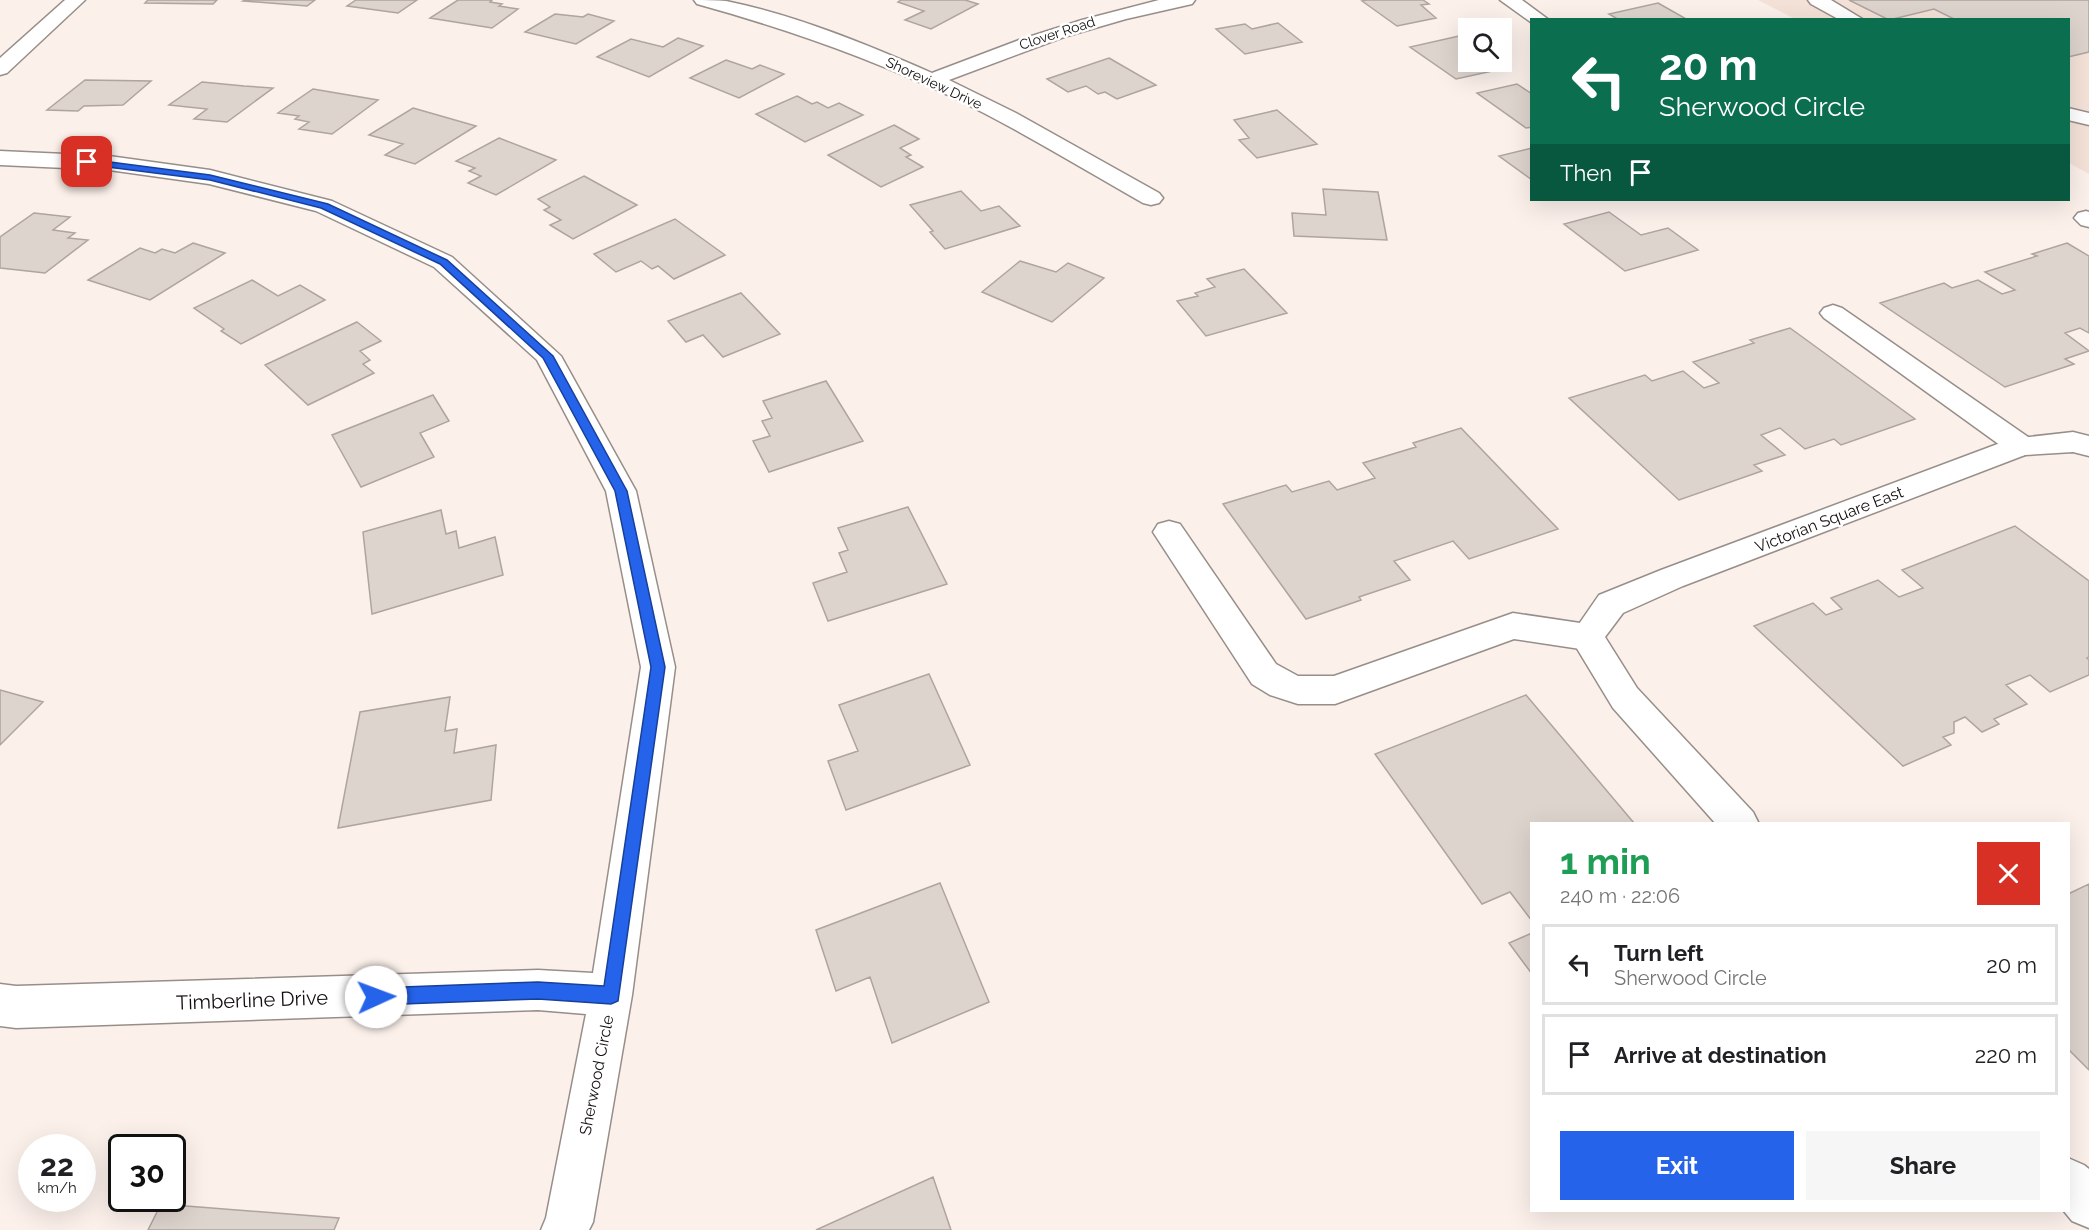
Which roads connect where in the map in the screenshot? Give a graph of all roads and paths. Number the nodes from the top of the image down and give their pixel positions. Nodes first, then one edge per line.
1 (76, 0) edge
2 (703, 0) edge
3 (1186, 0) edge
4 (1509, 0) edge
5 (1816, 0) edge
6 (1537, 18) edge
7 (1851, 18) edge
8 (0, 69) edge
9 (932, 80) junction
10 (2070, 114) edge
11 (2089, 119) edge
12 (0, 158) edge
13 (1151, 198) dead end
14 (1833, 313) dead end
15 (2021, 446) junction
16 (2089, 446) edge
17 (1169, 532) dead end
18 (1587, 636) junction
19 (1738, 822) edge
20 (611, 995) junction
21 (0, 1005) edge
22 (2070, 1183) edge
23 (2089, 1204) edge
24 (565, 1230) edge

1 - 8 street
2 - 9 street, Shoreview Drive
3 - 9 street, Clover Road
4 - 6 street
5 - 7 street
9 - 13 street, Shoreview Drive
10 - 11 street
12 - 20 street, Sherwood Circle
14 - 15 street
15 - 16 street, Victorian Square East
15 - 18 street, Victorian Square East
17 - 18 street
18 - 19 street
20 - 21 street, Timberline Drive
20 - 24 street, Sherwood Circle
22 - 23 street

